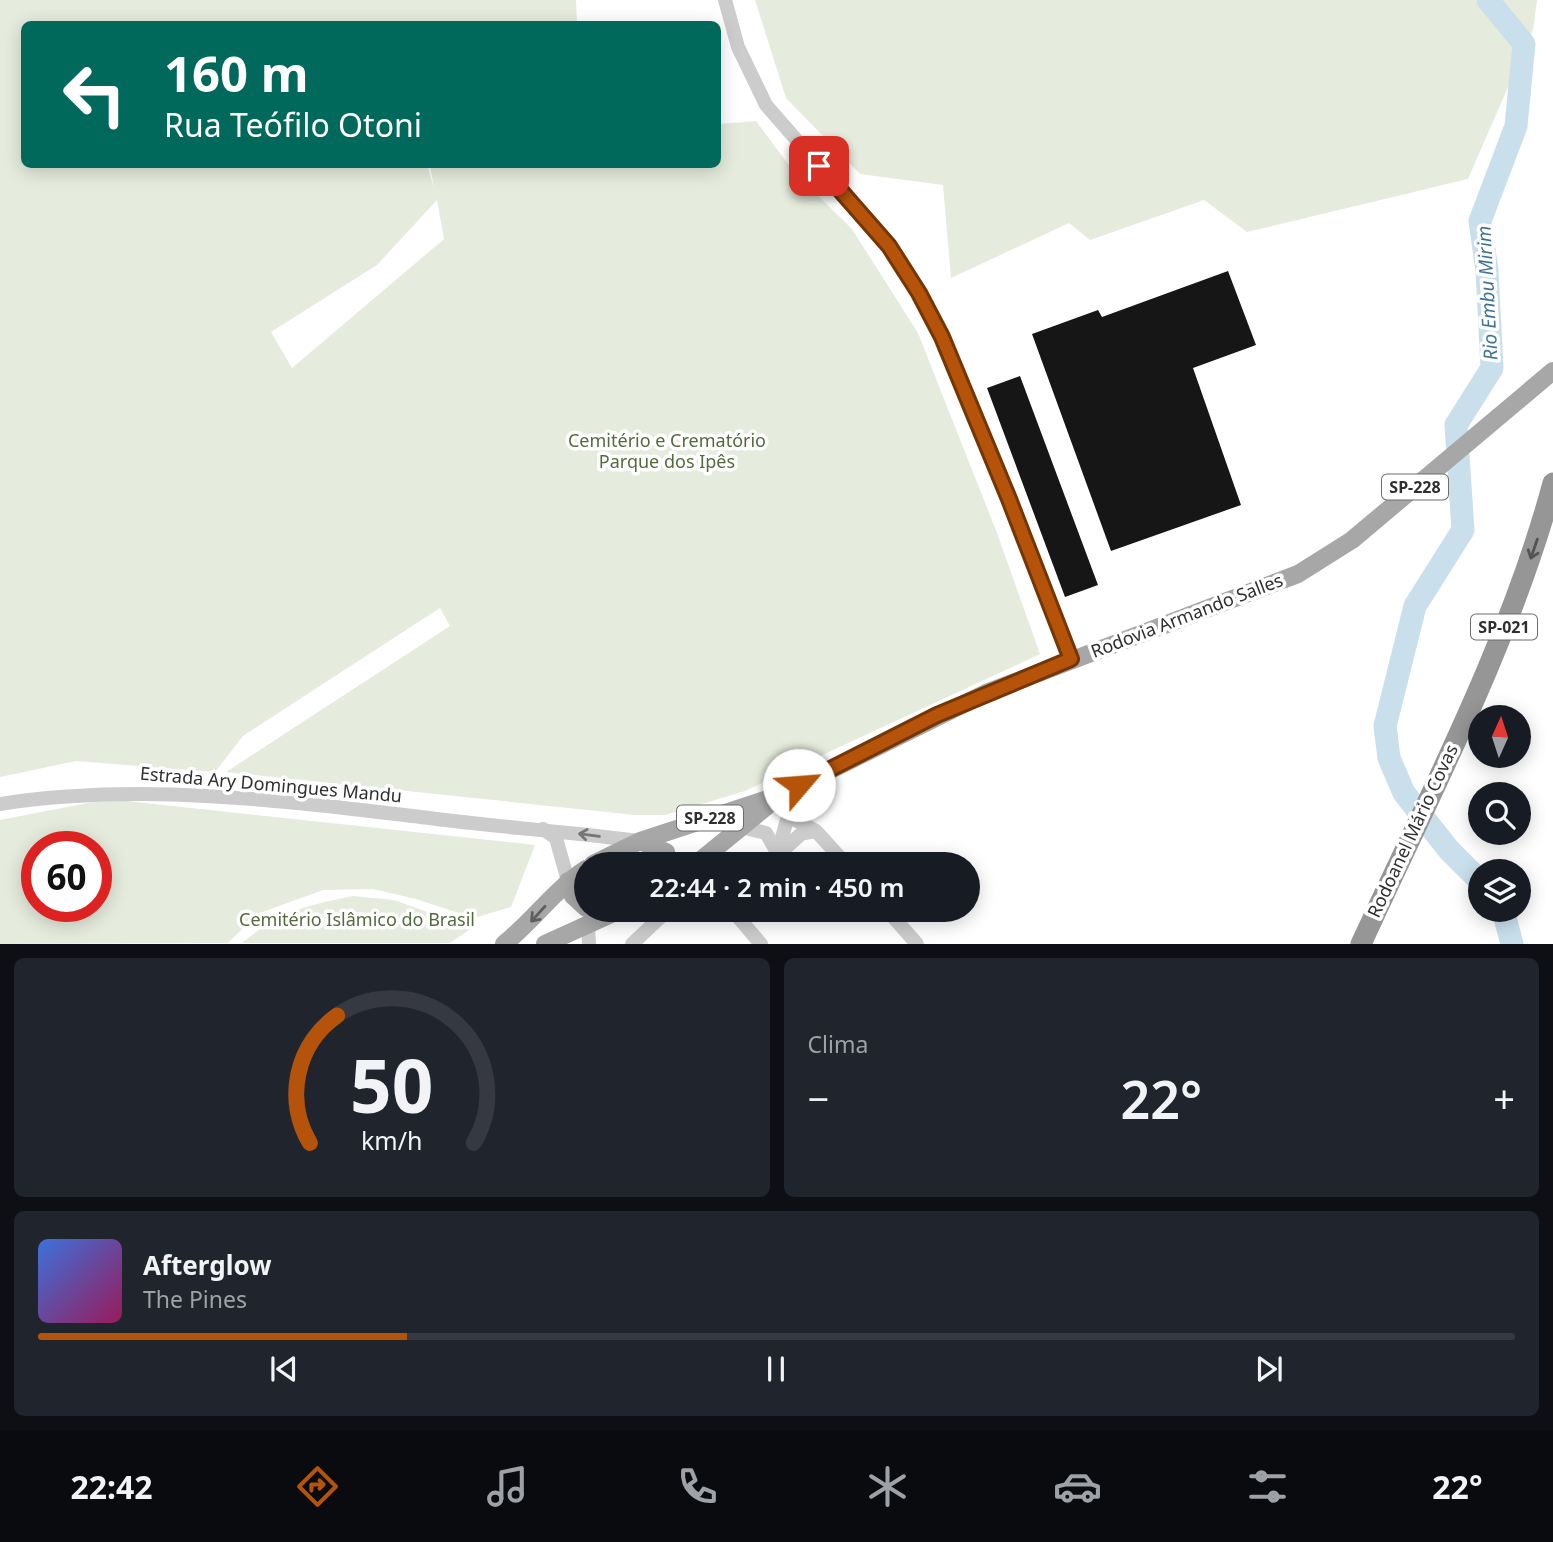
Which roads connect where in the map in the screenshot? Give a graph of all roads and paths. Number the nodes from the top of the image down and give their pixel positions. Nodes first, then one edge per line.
1 (725, 0) edge
2 (1553, 371) edge
3 (1553, 483) edge
4 (1071, 659) junction
5 (818, 776) junction
6 (780, 795) junction
7 (0, 804) edge
8 (788, 816) junction
9 (741, 827) junction
10 (539, 828) junction
11 (816, 831) junction
12 (640, 841) junction
13 (618, 852) edge
14 (666, 852) edge
15 (711, 852) edge
16 (773, 852) edge
17 (778, 852) edge
18 (783, 852) edge
19 (835, 852) edge
20 (574, 877) edge
21 (568, 881) junction
22 (574, 897) edge
23 (576, 922) edge
24 (588, 922) edge
25 (655, 922) edge
26 (743, 922) edge
27 (898, 922) edge
28 (505, 943) edge
29 (545, 943) edge
30 (589, 943) edge
31 (632, 943) edge
32 (761, 943) edge
33 (916, 943) edge
34 (1361, 943) edge

1 - 4 street
2 - 4 main road, Rodovia Armando Salles / SP-228
3 -> 34 highway, Rodoanel Mário Covas / SP-021
4 - 5 main road, Rodovia Armando Salles / SP-228
5 - 6 main road, Rodovia Armando Salles / SP-228
5 - 8 street
6 - 9 main road, Rodovia Armando Salles / SP-228
6 - 12 main road, Rodovia Armando Salles / SP-228
7 - 10 street, Estrada Ary Domingues Mandu
8 - 11 street
8 - 17 street
9 - 15 main road, Rodovia Armando Salles / SP-228
9 - 16 street
12 -> 10 street, Estrada Ary Domingues Mandu
10 - 21 street
11 - 18 street
11 - 19 street
12 - 13 main road, Rodovia Armando Salles / SP-228
12 - 14 main road
20 - 21 main road
21 - 22 main road
21 -> 28 main road
23 - 29 main road
24 - 30 street
25 - 31 street
26 - 32 street
27 - 33 street

